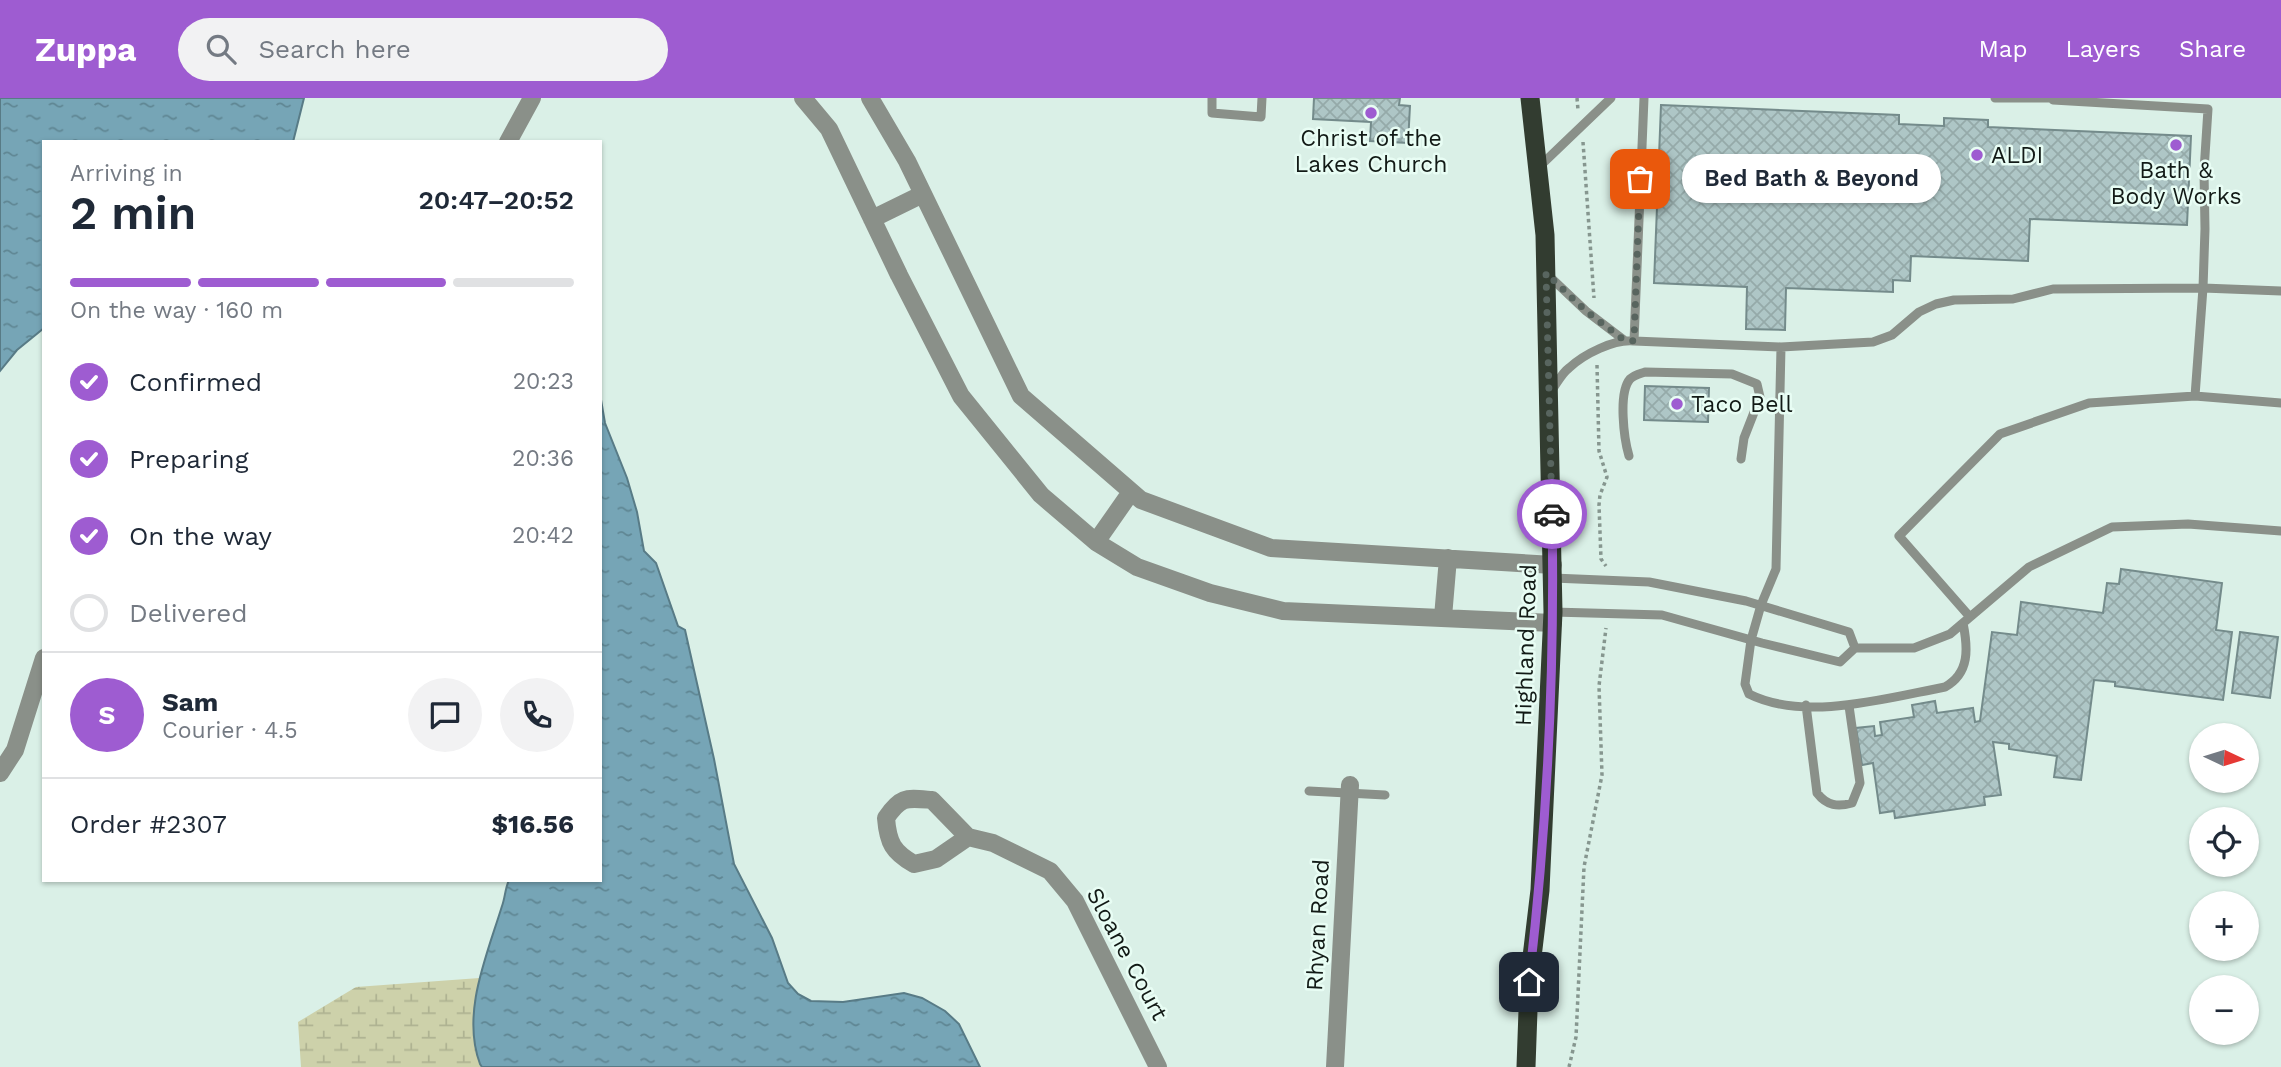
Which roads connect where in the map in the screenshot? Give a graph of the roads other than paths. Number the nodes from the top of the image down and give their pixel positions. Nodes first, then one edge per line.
1 (532, 98) edge
2 (803, 98) edge
3 (870, 98) edge
4 (1212, 98) edge
5 (1262, 98) edge
6 (1530, 98) edge
7 (1611, 98) edge
8 (1644, 98) edge
9 (1995, 98) edge
10 (2053, 99) edge
11 (509, 140) edge
12 (1539, 168) junction
13 (923, 194) junction
14 (872, 219) junction
15 (1546, 273) junction
16 (2203, 288) junction
17 (2281, 291) edge
18 (1624, 340) junction
19 (1634, 341) junction
20 (1781, 347) junction
21 (1550, 393) junction
22 (2195, 396) junction
23 (2281, 403) edge
24 (1629, 456) dead end
25 (1741, 459) dead end
26 (1131, 492) junction
27 (2281, 531) edge
28 (1096, 542) junction
29 (1448, 558) junction
30 (1553, 572) junction
31 (1761, 606) junction
32 (1443, 617) junction
33 (1553, 617) junction
34 (1967, 620) junction
35 (1751, 640) junction
36 (1855, 648) junction
37 (42, 664) edge
38 (1806, 705) junction
39 (1849, 706) junction
40 (0, 773) edge
41 (1349, 789) junction
42 (1309, 791) dead end
43 (1385, 795) dead end
44 (968, 838) junction
45 (1158, 1067) edge
46 (1335, 1067) edge
47 (1526, 1067) edge

1 - 11 street
2 - 14 street
3 - 13 street
4 - 5 lane
6 - 12 highway, Highland Road
7 - 12 lane
8 - 19 lane
9 - 10 lane
10 - 16 lane
12 - 15 highway, Highland Road
13 - 14 street
13 - 26 street
14 - 28 street
15 - 18 lane
15 - 21 highway, Highland Road
16 - 17 lane
16 - 20 lane
16 - 22 lane
18 - 19 lane
18 - 21 lane
19 - 20 lane
20 - 31 lane
21 - 30 highway, Highland Road
22 - 23 lane
22 - 34 lane
24 - 25 lane
26 - 28 street
26 - 29 street
27 - 34 lane
28 - 32 street
29 - 30 street
29 - 32 street
30 - 31 lane
30 - 33 highway, Highland Road
31 - 35 lane
31 - 36 lane
32 - 33 street
33 - 35 lane
33 - 47 highway, Highland Road
34 - 36 lane
34 - 39 lane
35 - 36 lane
35 - 38 lane
37 - 40 street
38 - 39 lane
38 - 39 lane
41 - 42 lane
41 - 43 lane
41 - 46 street, Rhyan Road
44 - 44 street
44 - 45 street, Sloane Court

